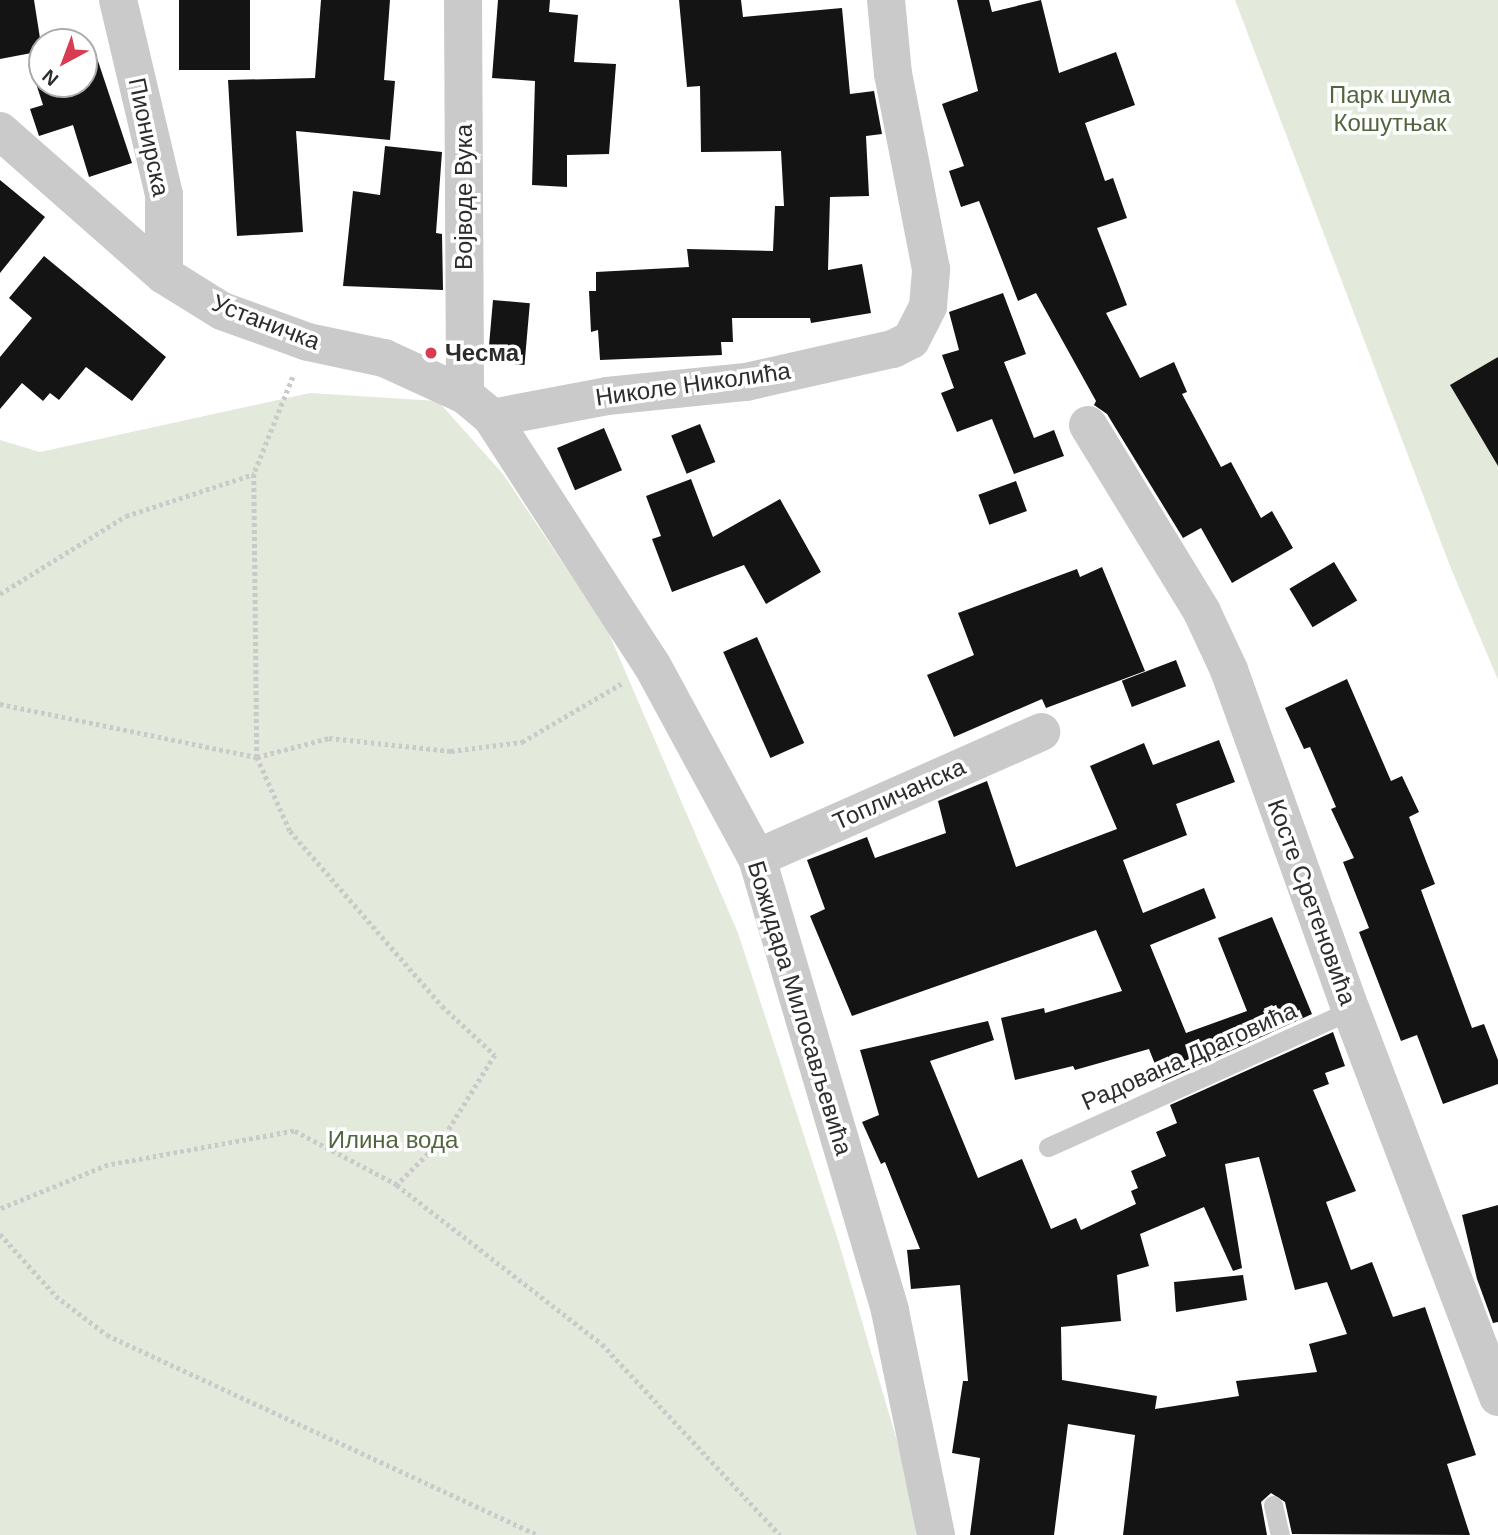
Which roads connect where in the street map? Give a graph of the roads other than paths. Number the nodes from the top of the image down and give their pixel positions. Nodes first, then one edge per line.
1 (118, 0) edge
2 (463, 0) edge
3 (886, 0) edge
4 (0, 131) edge
5 (164, 275) junction
6 (479, 406) junction
7 (1088, 425) dead end
8 (1041, 732) dead end
9 (757, 858) junction
10 (1351, 1010) junction
11 (1048, 1147) dead end
12 (1498, 1397) edge
13 (1273, 1505) dead end
14 (936, 1535) edge
15 (1280, 1535) edge

1 - 5 street, Пионирска
2 - 6 street, Војводе Вука
3 - 6 street, Николе Николића
4 - 5 street, Устаничка
5 - 6 street, Устаничка
6 - 9 street, Божидара Милосављевића
7 - 10 street, Косте Сретеновића
8 - 9 street, Топличанска
9 - 14 street, Божидара Милосављевића
10 - 11 lane, Радована Драговића
10 - 12 street, Косте Сретеновића
13 - 15 lane

